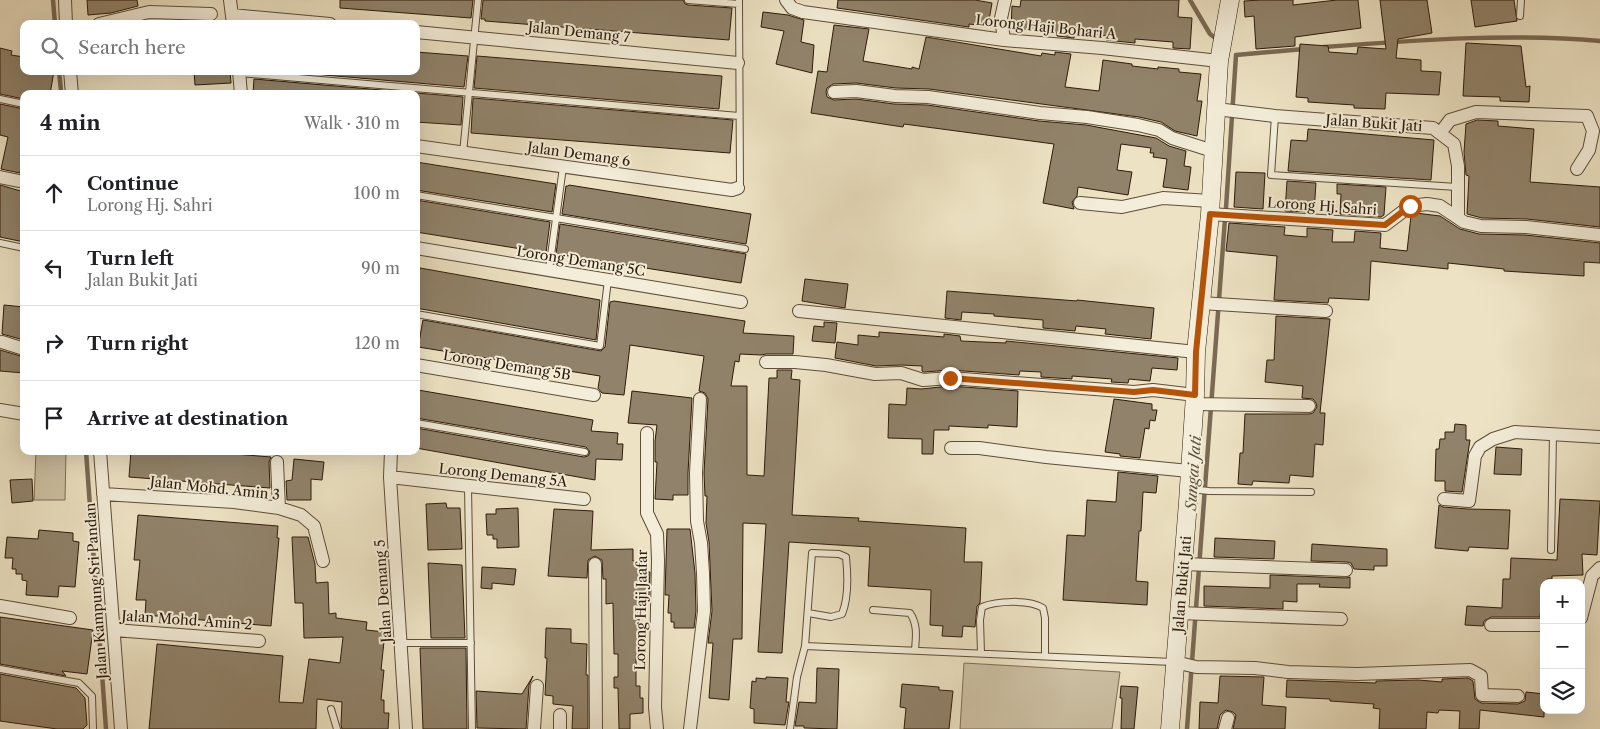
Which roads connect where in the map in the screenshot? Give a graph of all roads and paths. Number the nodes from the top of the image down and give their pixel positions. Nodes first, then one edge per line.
1 (64, 0) edge
2 (230, 0) edge
3 (478, 0) edge
4 (688, 0) edge
5 (786, 0) edge
6 (1005, 0) edge
7 (1230, 0) edge
8 (1521, 0) edge
9 (739, 2) edge
10 (211, 14) dead end
11 (1520, 16) dead end
12 (233, 19) edge
13 (66, 20) edge
14 (112, 20) edge
15 (252, 20) edge
16 (420, 32) edge
17 (474, 37) junction
18 (1004, 40) junction
19 (1220, 57) junction
20 (738, 63) junction
21 (70, 75) edge
22 (240, 75) edge
23 (273, 75) edge
24 (72, 90) edge
25 (240, 90) edge
26 (834, 92) dead end
27 (469, 93) junction
28 (0, 99) edge
29 (20, 103) edge
30 (1222, 110) junction
31 (739, 116) junction
32 (1275, 116) junction
33 (1441, 132) junction
34 (420, 147) edge
35 (1213, 151) junction
36 (463, 152) junction
37 (563, 167) junction
38 (1577, 169) dead end
39 (0, 177) edge
40 (20, 181) edge
41 (1457, 187) junction
42 (738, 188) joint
43 (420, 196) edge
44 (1080, 203) dead end
45 (1210, 207) junction
46 (1458, 217) junction
47 (556, 218) junction
48 (1600, 235) edge
49 (0, 243) edge
50 (20, 247) edge
51 (420, 249) edge
52 (745, 249) dead end
53 (549, 270) junction
54 (608, 280) junction
55 (741, 302) dead end
56 (1213, 303) junction
57 (799, 311) dead end
58 (1326, 311) dead end
59 (420, 315) edge
60 (2, 342) dead end
61 (20, 348) edge
62 (1196, 352) junction
63 (766, 362) dead end
64 (420, 366) edge
65 (594, 395) dead end
66 (700, 399) dead end
67 (1203, 402) junction
68 (1310, 406) dead end
69 (0, 410) edge
70 (20, 413) edge
71 (420, 424) edge
72 (647, 433) dead end
73 (1553, 434) junction
74 (1600, 437) edge
75 (951, 448) dead end
76 (585, 452) dead end
77 (100, 455) edge
78 (391, 455) edge
79 (277, 462) dead end
80 (390, 477) junction
81 (1193, 484) junction
82 (468, 486) junction
83 (1311, 492) dead end
84 (103, 494) junction
85 (584, 499) dead end
86 (1444, 499) dead end
87 (279, 508) junction
88 (1552, 550) dead end
89 (323, 561) dead end
90 (595, 564) dead end
91 (1193, 565) junction
92 (1600, 568) edge
93 (1346, 570) dead end
94 (1585, 603) edge
95 (0, 606) edge
96 (873, 610) dead end
97 (808, 613) junction
98 (1190, 613) junction
99 (70, 618) dead end
100 (1341, 620) dead end
101 (1490, 625) dead end
102 (1540, 625) edge
103 (114, 630) junction
104 (259, 640) dead end
105 (402, 643) junction
106 (471, 643) junction
107 (805, 646) junction
108 (915, 650) junction
109 (981, 653) junction
110 (1045, 656) junction
111 (1185, 665) junction
112 (0, 669) edge
113 (537, 686) dead end
114 (1518, 696) dead end
115 (331, 709) dead end
116 (560, 715) dead end
117 (93, 729) edge
118 (121, 729) edge
119 (338, 729) edge
120 (406, 729) edge
121 (472, 729) edge
122 (534, 729) edge
123 (560, 729) edge
124 (596, 729) edge
125 (657, 729) edge
126 (690, 729) edge
127 (790, 729) edge
128 (1170, 729) edge

1 - 13 street
2 - 12 street
3 - 17 lane
4 - 9 lane
5 - 18 street, Lorong Haji Bohari A
6 - 18 street
7 - 19 street, Jalan Bukit Jati
8 - 11 lane
9 - 20 lane
10 - 14 street
12 - 15 street
16 - 17 street, Jalan Demang 7
17 - 20 street, Jalan Demang 7
17 - 27 lane
18 - 19 street, Lorong Haji Bohari A
19 - 30 street, Jalan Bukit Jati
20 - 31 lane
21 - 24 street
22 - 25 street
23 - 27 lane
26 - 35 street
27 - 31 lane
27 - 36 lane
28 - 29 lane
30 - 32 street, Jalan Bukit Jati
30 - 35 street, Jalan Bukit Jati
31 - 42 lane
32 - 33 street, Jalan Bukit Jati
32 - 41 lane
33 - 38 street
33 - 41 street, Jalan Bukit Jati
34 - 36 street, Jalan Demang 6
35 - 45 street, Jalan Bukit Jati
36 - 37 street, Jalan Demang 6
37 - 42 street, Jalan Demang 6
37 - 47 lane
39 - 40 street
41 - 46 street, Jalan Bukit Jati
43 - 47 lane
44 - 45 street, Lorong Hj. Sahri
45 - 46 street, Lorong Hj. Sahri
45 - 56 street, Jalan Bukit Jati
46 - 48 street, Lorong Hj. Sahri
47 - 52 lane
47 - 53 lane
49 - 50 lane
51 - 53 street, Lorong Demang 5C
53 - 54 street, Lorong Demang 5C
54 - 55 street, Lorong Demang 5C
54 - 59 lane
56 - 58 street
56 - 62 street, Jalan Bukit Jati
57 - 62 street
60 - 61 street
62 - 67 street, Jalan Bukit Jati
63 - 67 street
64 - 65 street, Lorong Demang 5B
66 - 126 street
67 - 68 street
67 - 81 street, Jalan Bukit Jati
69 - 70 street
71 - 76 lane
72 - 125 street, Lorong Haji Jaafar
73 - 74 street
73 - 86 street
73 - 88 lane
75 - 81 street
77 - 84 street, Jalan Kampung Sri Pandan
78 - 80 street, Jalan Demang 5
79 - 87 street
80 - 82 street, Lorong Demang 5A
80 - 105 street, Jalan Demang 5
81 - 83 lane
81 - 91 street, Jalan Bukit Jati
82 - 85 street, Lorong Demang 5A
82 - 106 lane
84 - 87 street, Jalan Mohd. Amin 3
84 - 103 street, Jalan Kampung Sri Pandan
87 - 89 street, Jalan Mohd. Amin 3
90 - 124 street
91 - 93 street
91 - 98 street, Jalan Bukit Jati
92 - 94 street
95 - 99 street
96 - 108 lane
97 - 97 lane
97 - 107 lane
98 - 100 street
98 - 111 street, Jalan Bukit Jati
101 - 102 street
103 - 104 street, Jalan Mohd. Amin 2
103 - 118 street, Jalan Kampung Sri Pandan
105 - 106 lane
105 - 120 street, Jalan Demang 5
106 - 121 lane
107 - 108 lane
107 - 127 lane
108 - 109 lane
109 - 110 lane
109 - 110 lane
110 - 111 lane
111 - 114 street
111 - 128 street, Jalan Bukit Jati
112 - 117 lane
113 - 122 street
115 - 119 lane
116 - 123 street

